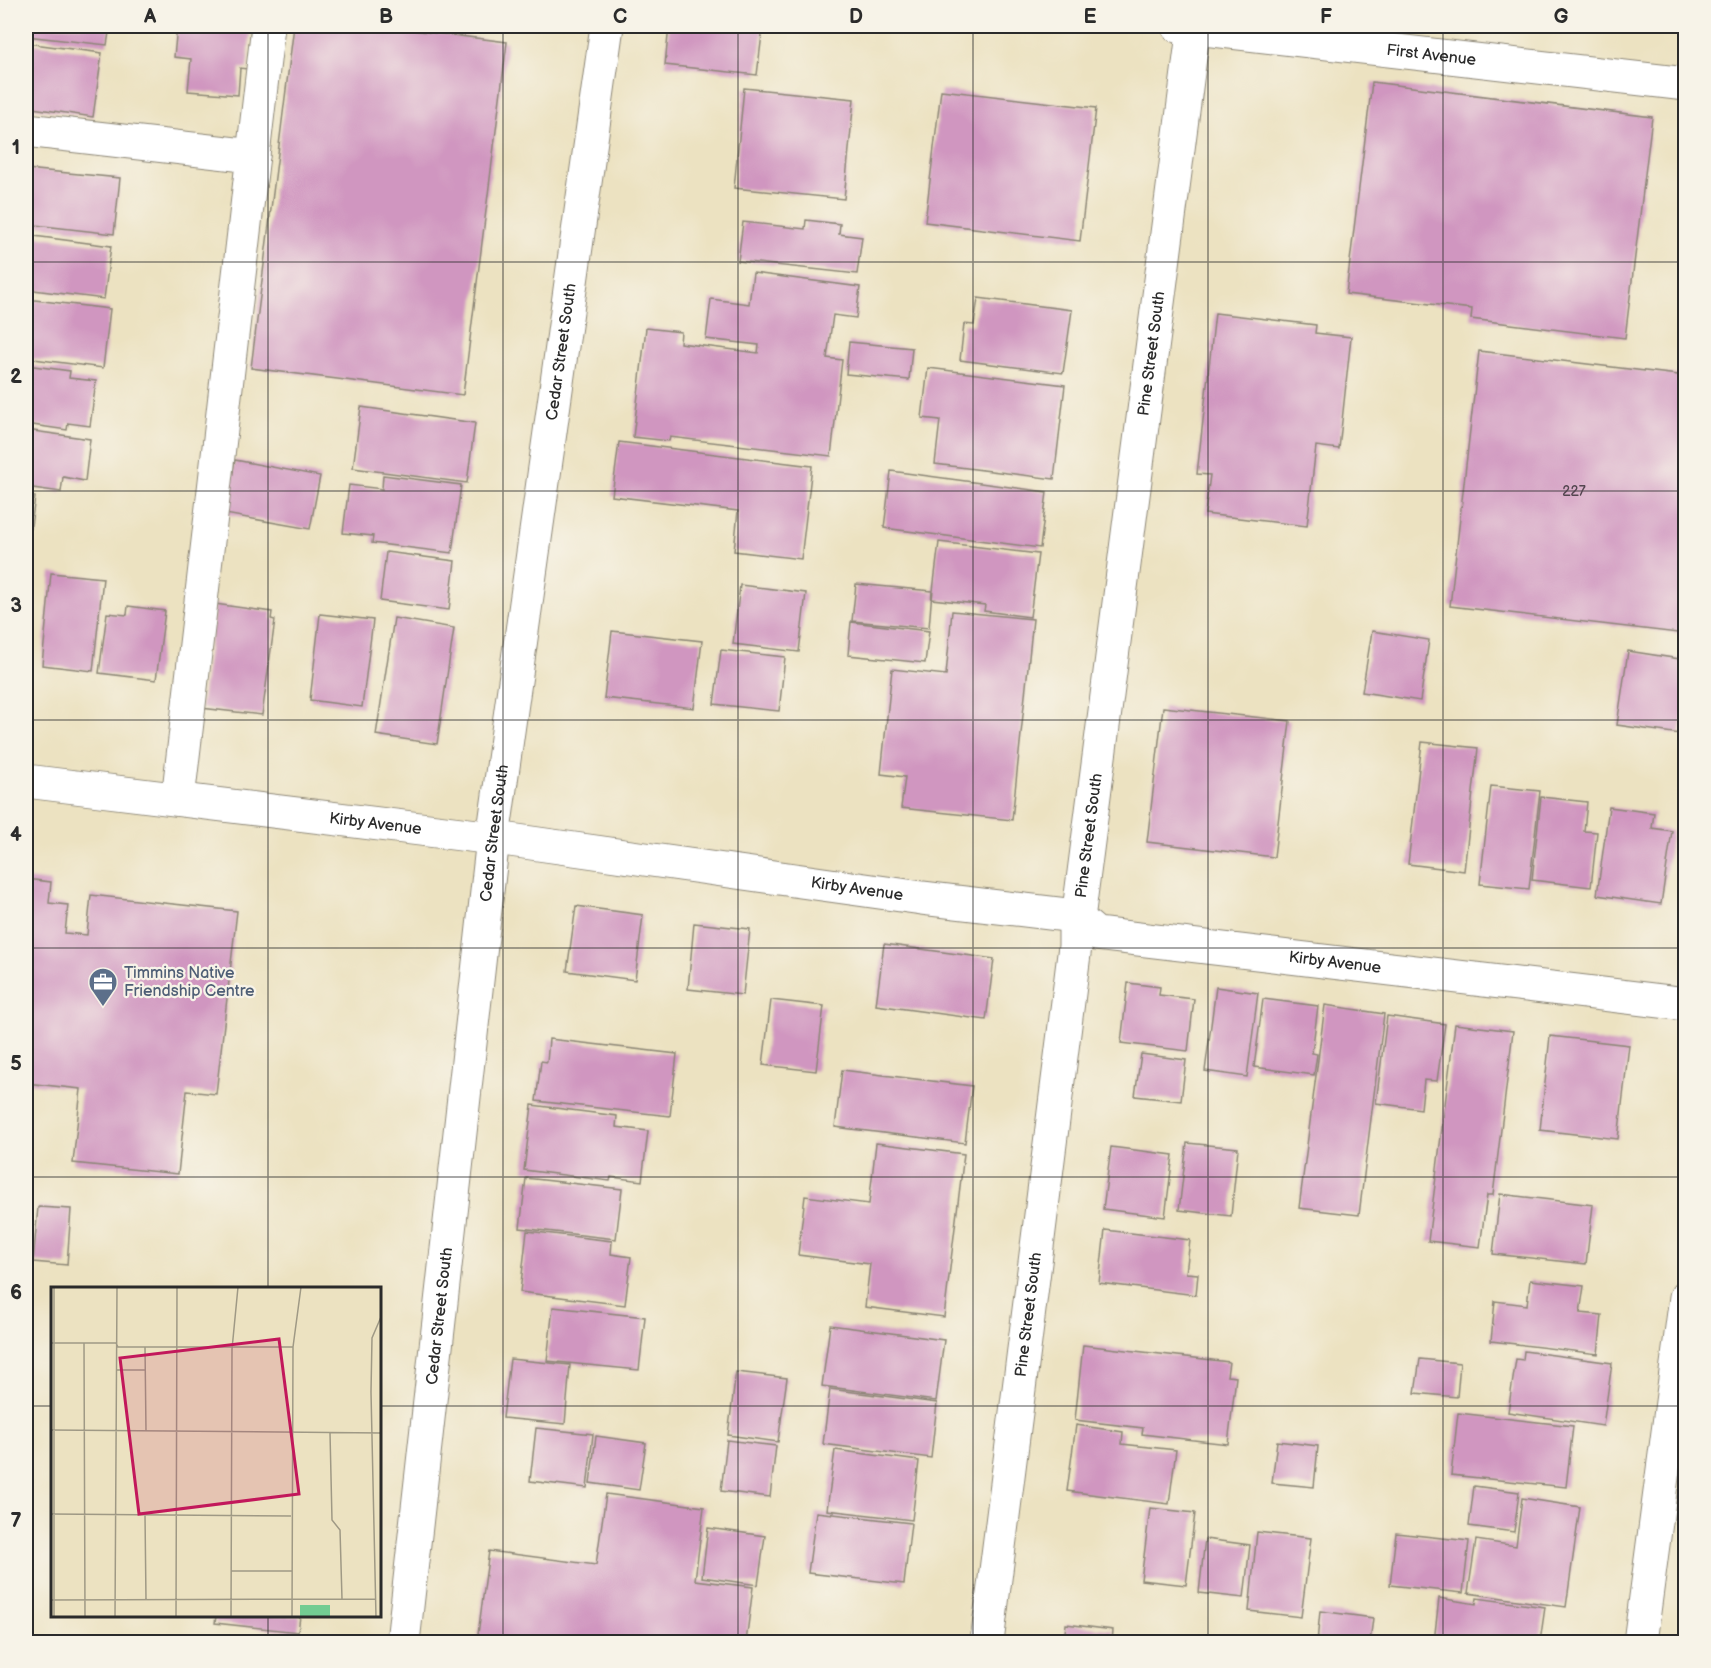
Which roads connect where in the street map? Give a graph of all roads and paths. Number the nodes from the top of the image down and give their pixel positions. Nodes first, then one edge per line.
1 (268, 26) edge
2 (607, 26) edge
3 (1188, 26) edge
4 (1686, 84) edge
5 (26, 130) edge
6 (253, 156) junction
7 (26, 780) edge
8 (178, 799) junction
9 (493, 838) junction
10 (1075, 916) junction
11 (1686, 1004) edge
12 (1686, 1297) edge
13 (403, 1642) edge
14 (987, 1642) edge
15 (1640, 1642) edge

1 - 6 street
2 - 9 street, Cedar Street South
3 - 4 street, First Avenue
3 - 10 street, Pine Street South
5 - 6 street
6 - 8 street
7 - 8 street, Kirby Avenue
8 - 9 street, Kirby Avenue
9 - 10 street, Kirby Avenue
9 - 13 street, Cedar Street South
10 - 11 street, Kirby Avenue
10 - 14 street, Pine Street South
12 - 15 street

